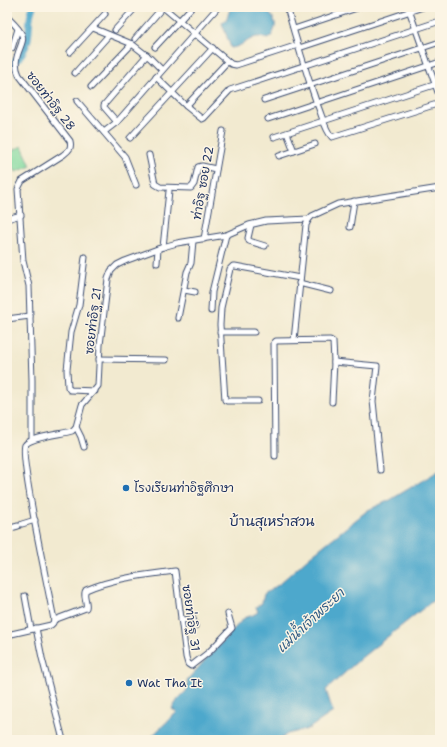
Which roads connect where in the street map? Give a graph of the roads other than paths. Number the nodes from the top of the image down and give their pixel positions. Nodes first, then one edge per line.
1 (136, 7) edge
2 (163, 7) edge
3 (192, 7) edge
4 (218, 7) edge
5 (297, 7) edge
6 (360, 7) edge
7 (423, 7) edge
8 (287, 8) edge
9 (409, 9) edge
10 (105, 14) dead end
11 (7, 17) edge
12 (179, 21) junction
13 (437, 22) dead end
14 (92, 28) junction
15 (18, 29) junction
16 (294, 29) junction
17 (416, 29) junction
18 (115, 30) dead end
19 (194, 34) junction
20 (109, 35) junction
21 (135, 39) dead end
22 (440, 42) edge
23 (132, 44) junction
24 (298, 46) junction
25 (155, 47) dead end
26 (12, 48) dead end
27 (213, 48) junction
28 (422, 48) junction
29 (70, 52) dead end
30 (147, 55) junction
31 (228, 62) junction
32 (440, 62) edge
33 (304, 66) junction
34 (428, 66) junction
35 (162, 70) junction
36 (75, 73) dead end
37 (156, 77) junction
38 (437, 83) edge
39 (311, 84) junction
40 (91, 88) dead end
41 (173, 93) junction
42 (440, 99) edge
43 (264, 100) dead end
44 (77, 101) dead end
45 (317, 103) junction
46 (186, 106) junction
47 (268, 119) dead end
48 (323, 121) junction
49 (117, 122) junction
50 (223, 131) dead end
51 (104, 132) junction
52 (287, 133) junction
53 (274, 137) dead end
54 (130, 138) dead end
55 (315, 144) dead end
56 (294, 151) junction
57 (149, 154) dead end
58 (279, 156) dead end
59 (216, 169) junction
60 (136, 185) dead end
61 (440, 188) edge
62 (169, 191) dead end
63 (354, 202) junction
64 (21, 215) junction
65 (7, 219) edge
66 (309, 219) junction
67 (251, 225) junction
68 (350, 227) dead end
69 (226, 235) junction
70 (204, 239) junction
71 (193, 241) junction
72 (265, 246) dead end
73 (160, 248) junction
74 (85, 257) dead end
75 (157, 263) dead end
76 (299, 281) junction
77 (184, 290) junction
78 (331, 291) dead end
79 (195, 292) dead end
80 (211, 310) dead end
81 (30, 316) junction
82 (178, 318) dead end
83 (7, 319) edge
84 (220, 332) junction
85 (254, 332) dead end
86 (294, 340) junction
87 (99, 359) junction
88 (166, 360) dead end
89 (334, 362) junction
90 (95, 391) junction
91 (258, 401) dead end
92 (332, 402) dead end
93 (76, 427) junction
94 (32, 440) junction
95 (84, 446) dead end
96 (275, 456) dead end
97 (380, 470) dead end
98 (35, 520) junction
99 (7, 528) edge
100 (25, 596) dead end
101 (228, 614) dead end
102 (54, 620) junction
103 (181, 620) junction
104 (195, 626) dead end
105 (34, 628) junction
106 (7, 635) edge
107 (63, 740) edge

1 - 18 street
2 - 12 street
2 - 21 street
3 - 12 street
4 - 19 street
5 - 8 street
6 - 16 street
7 - 9 street
8 - 16 street
9 - 17 street
9 - 24 street
10 - 14 street
11 - 15 street
12 - 19 street
12 - 25 street
13 - 17 street
14 - 20 street
14 - 29 street
15 - 26 street
15 - 64 street, ซอยท่าอิฐ 28
16 - 24 street
17 - 28 street
17 - 33 street
19 - 27 street
19 - 35 street
20 - 23 street
20 - 36 street
22 - 28 street
23 - 30 street
23 - 40 street
24 - 31 street
24 - 33 street
27 - 31 street
27 - 41 street
28 - 34 street
28 - 39 street
30 - 35 street
30 - 49 street
31 - 46 street
32 - 34 street
33 - 39 street
33 - 46 street
34 - 38 street
34 - 45 street
35 - 37 street
37 - 41 street
37 - 49 street
38 - 42 street
38 - 48 street
39 - 43 street
39 - 45 street
41 - 46 street
41 - 54 street
42 - 48 street
44 - 51 street
45 - 47 street
45 - 48 street
48 - 52 street
49 - 51 street
50 - 59 street, ท่าอิฐ ซอย 22
51 - 60 street
52 - 53 street
52 - 56 street
55 - 56 street
56 - 58 street
57 - 59 street
59 - 70 street, ท่าอิฐ ซอย 22
61 - 63 street, ซอยท่าอิฐ 21
62 - 73 street
63 - 66 street, ซอยท่าอิฐ 21
63 - 68 street
64 - 65 street
64 - 81 street, ซอยท่าอิฐ 28
66 - 67 street, ซอยท่าอิฐ 21
66 - 76 street
67 - 69 street, ซอยท่าอิฐ 21
67 - 72 street
69 - 70 street, ซอยท่าอิฐ 21
69 - 80 street
70 - 71 street, ซอยท่าอิฐ 21
71 - 73 street, ซอยท่าอิฐ 21
71 - 77 street
73 - 75 street
73 - 87 street, ซอยท่าอิฐ 21
74 - 90 street
76 - 78 street
76 - 84 street
76 - 86 street
77 - 79 street
77 - 82 street
81 - 83 street
81 - 94 street, ซอยท่าอิฐ 28
84 - 85 street
84 - 91 street
86 - 89 street
86 - 96 street
87 - 88 street
87 - 90 street, ซอยท่าอิฐ 21
89 - 92 street
89 - 97 street
90 - 93 street
93 - 94 street
93 - 95 street
94 - 98 street
98 - 99 street
98 - 102 street
100 - 105 street
101 - 103 street, ซอยท่าอิฐ 31
102 - 103 street, ซอยท่าอิฐ 31
102 - 105 street
103 - 104 street
105 - 106 street
105 - 107 street

